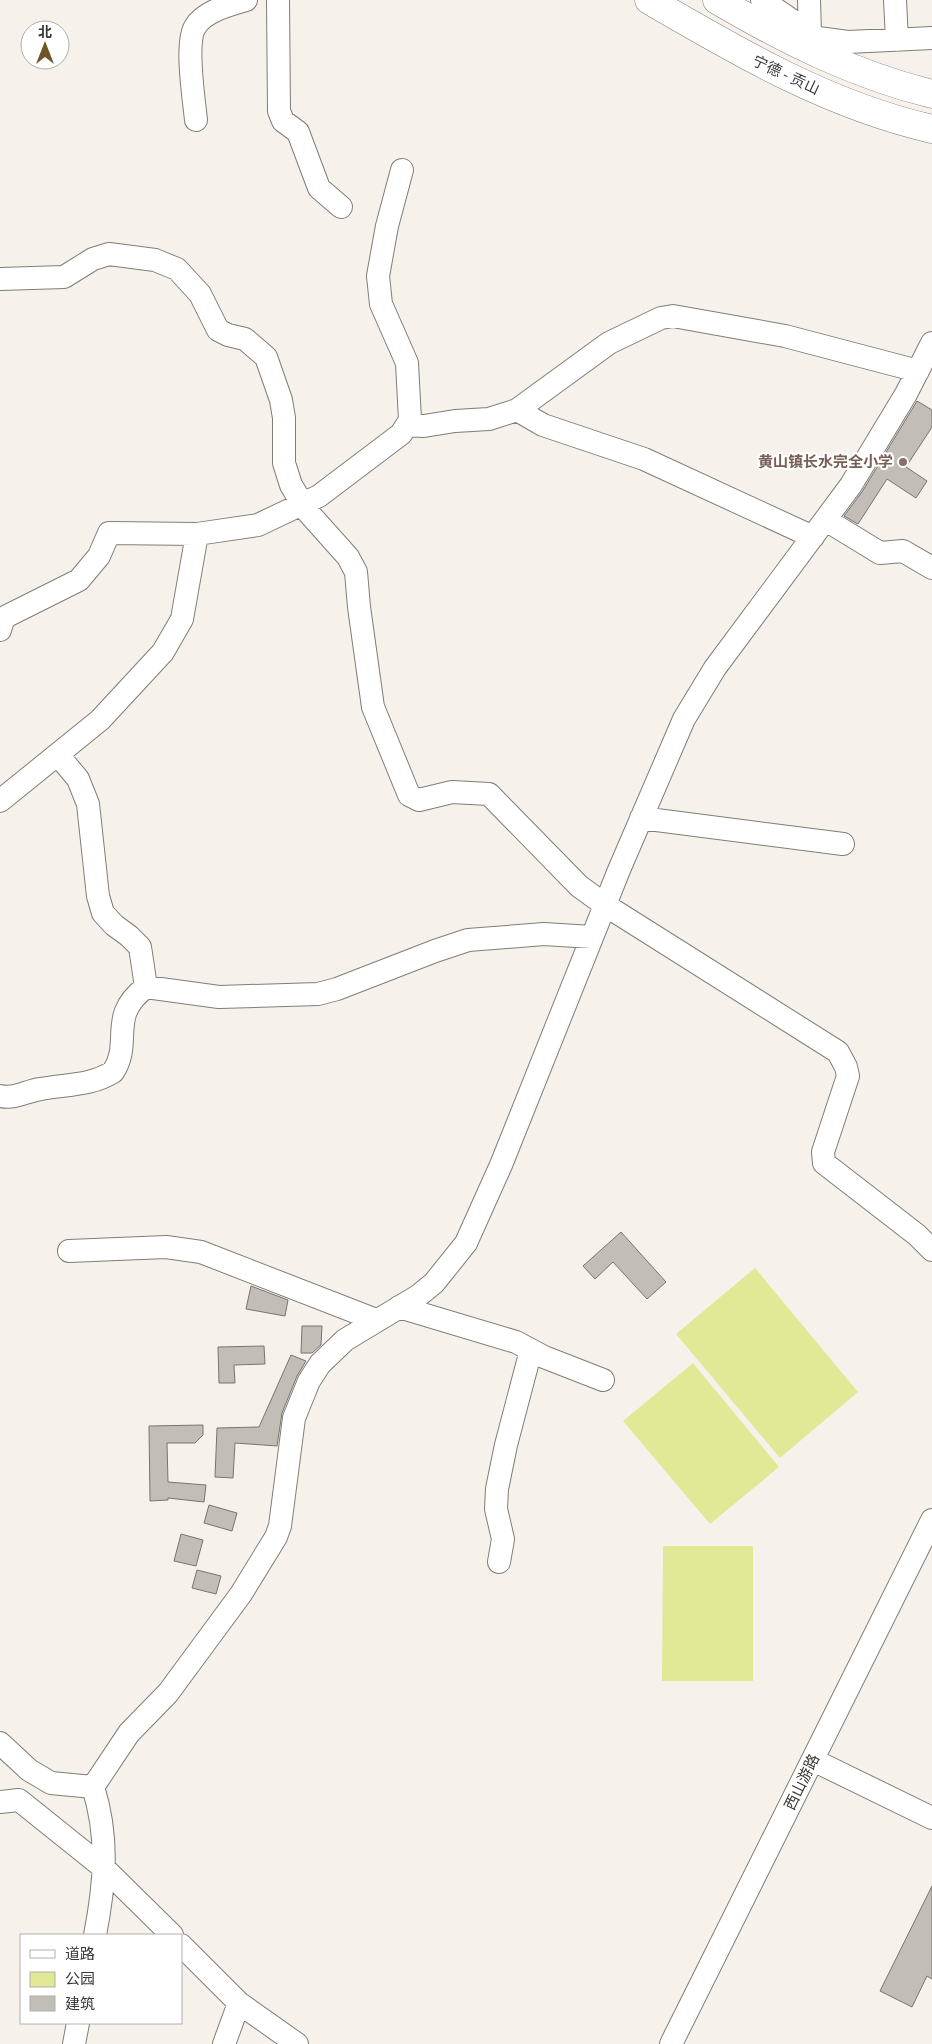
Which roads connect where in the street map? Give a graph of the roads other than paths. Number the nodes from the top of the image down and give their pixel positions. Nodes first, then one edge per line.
1 (246, 0) edge
2 (278, 0) edge
3 (649, 0) edge
4 (717, 0) edge
5 (762, 0) edge
6 (809, 0) edge
7 (895, 0) edge
8 (810, 33) junction
9 (932, 38) edge
10 (897, 40) junction
11 (932, 94) edge
12 (196, 120) dead end
13 (932, 129) edge
14 (402, 170) dead end
15 (341, 207) dead end
16 (0, 279) edge
17 (932, 343) edge
18 (918, 371) junction
19 (516, 410) junction
20 (408, 425) junction
21 (302, 504) junction
22 (826, 520) junction
23 (197, 534) junction
24 (813, 538) junction
25 (932, 568) edge
26 (0, 630) edge
27 (58, 755) junction
28 (0, 801) edge
29 (641, 818) junction
30 (843, 844) dead end
31 (604, 905) junction
32 (592, 937) junction
33 (146, 987) junction
34 (0, 1096) edge
35 (69, 1250) dead end
36 (932, 1250) edge
37 (399, 1307) junction
38 (376, 1320) junction
39 (531, 1350) junction
40 (603, 1380) dead end
41 (930, 1527) edge
42 (499, 1562) dead end
43 (0, 1743) edge
44 (813, 1760) junction
45 (93, 1787) junction
46 (0, 1802) edge
47 (932, 1818) edge
48 (105, 1869) junction
49 (95, 1934) edge
50 (171, 1934) edge
51 (182, 1946) edge
52 (240, 2003) junction
53 (78, 2024) edge
54 (74, 2044) edge
55 (224, 2044) edge
56 (297, 2044) edge
57 (671, 2044) edge

1 - 12 street
2 - 15 street
3 - 13 highway, 宁德 - 贡山
4 - 11 highway
5 - 8 street
6 - 8 street
7 - 10 street
8 - 10 street
9 - 10 street
14 - 20 street
16 - 21 street
17 - 18 street
18 - 19 street
18 - 22 street
19 - 20 street
19 - 24 street
20 - 21 street
21 - 23 street
21 - 31 street
22 - 24 street
22 - 25 street
23 - 26 street
23 - 27 street
24 - 29 street
27 - 28 street
27 - 33 street
29 - 30 street
29 - 31 street
31 - 32 street
31 - 36 street
32 - 33 street
32 - 37 street
33 - 34 street
35 - 38 street
37 - 38 street
37 - 39 street
38 - 45 street
39 - 40 street
39 - 42 street
41 - 44 street, 西山游路
43 - 45 street
44 - 47 street
44 - 57 street, 西山游路
45 - 48 street
46 - 48 street
48 - 49 street
48 - 50 street
51 - 52 street
52 - 55 street
52 - 56 street
53 - 54 street

